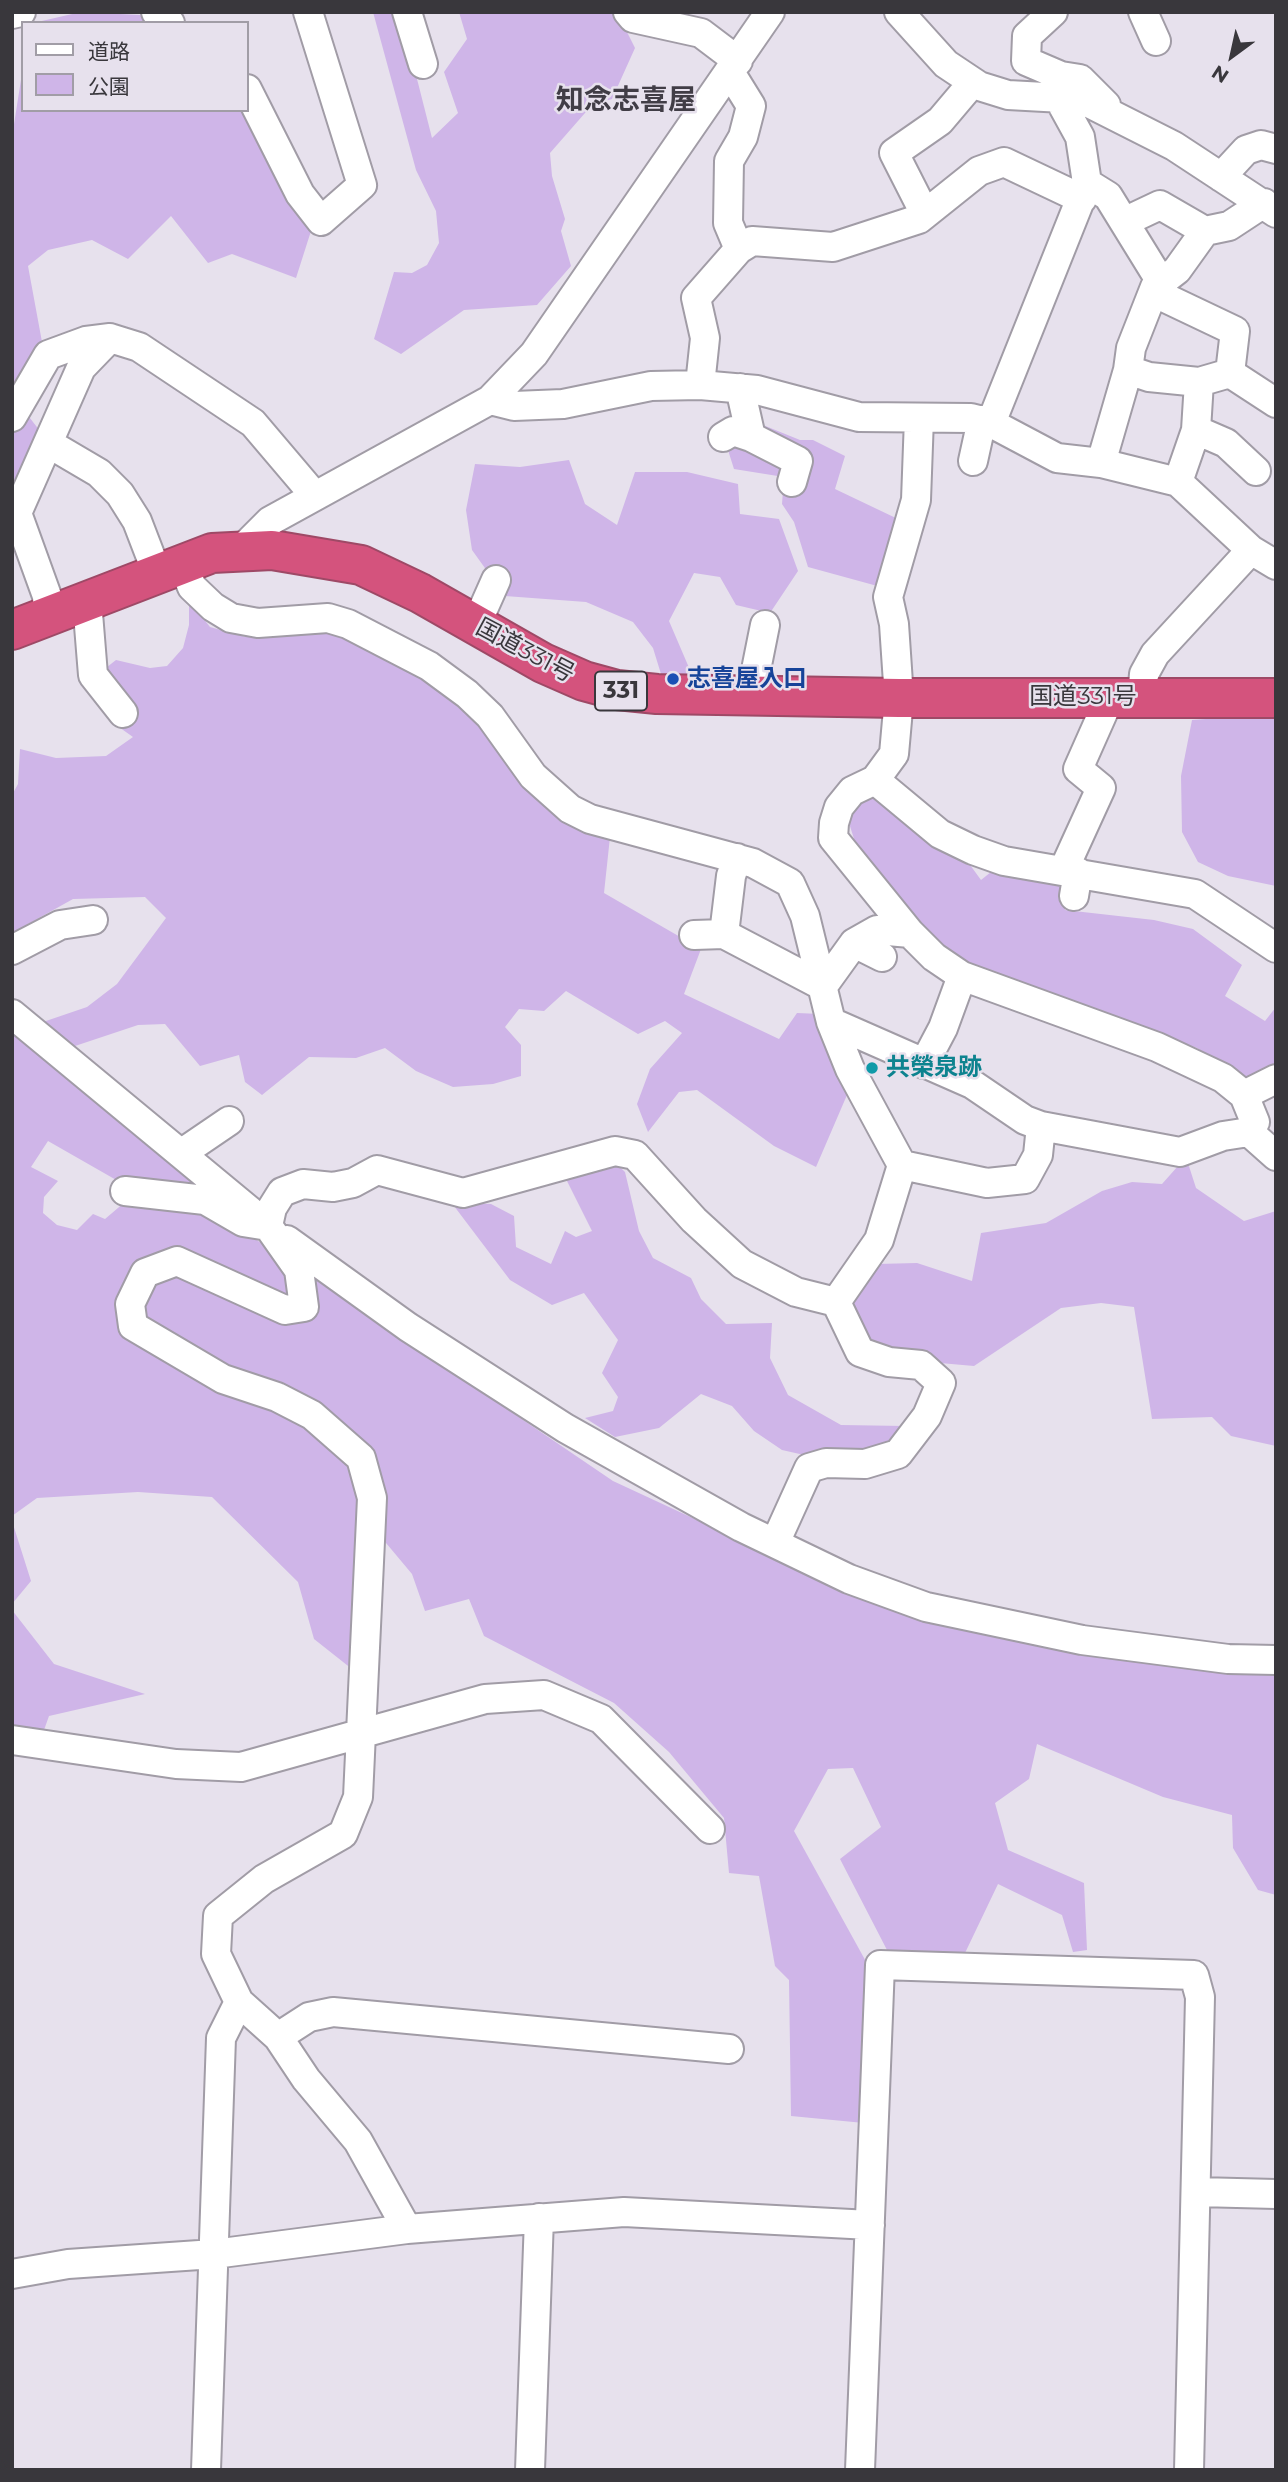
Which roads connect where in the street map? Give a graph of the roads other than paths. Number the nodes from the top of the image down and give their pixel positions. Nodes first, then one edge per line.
1 (21, 12) edge
2 (308, 12) edge
3 (407, 12) edge
4 (628, 12) edge
5 (770, 12) edge
6 (899, 12) edge
7 (1143, 12) edge
8 (12, 14) edge
9 (1044, 16) edge
10 (1156, 41) dead end
11 (422, 64) dead end
12 (734, 66) junction
13 (973, 82) junction
14 (248, 91) edge
15 (1058, 97) junction
16 (1118, 117) junction
17 (1276, 149) edge
18 (1221, 177) junction
19 (1085, 191) junction
20 (1270, 208) edge
21 (925, 215) junction
22 (1124, 222) junction
23 (1205, 231) junction
24 (738, 249) junction
25 (1157, 287) junction
26 (110, 338) junction
27 (1128, 370) junction
28 (1230, 373) junction
29 (1199, 382) junction
30 (700, 385) junction
31 (740, 388) junction
32 (489, 400) junction
33 (1276, 403) edge
34 (12, 417) edge
35 (919, 418) junction
36 (986, 422) junction
37 (1196, 430) junction
38 (723, 437) dead end
39 (751, 437) junction
40 (48, 443) junction
41 (973, 461) dead end
42 (1101, 463) junction
43 (1256, 471) dead end
44 (792, 482) dead end
45 (1178, 482) junction
46 (315, 496) junction
47 (14, 523) edge
48 (242, 550) junction
49 (1251, 550) junction
50 (1276, 565) edge
51 (170, 568) junction
52 (496, 580) dead end
53 (87, 601) junction
54 (48, 618) junction
55 (476, 625) junction
56 (765, 625) dead end
57 (12, 629) edge
58 (751, 695) junction
59 (1126, 697) junction
60 (899, 698) junction
61 (1276, 698) edge
62 (123, 713) dead end
63 (875, 780) junction
64 (737, 858) junction
65 (1072, 879) junction
66 (93, 920) dead end
67 (910, 933) junction
68 (724, 934) junction
69 (694, 935) dead end
70 (854, 943) junction
71 (1276, 948) edge
72 (12, 950) edge
73 (882, 957) dead end
74 (962, 976) junction
75 (823, 986) junction
76 (12, 1014) edge
77 (831, 1022) junction
78 (924, 1064) junction
79 (1276, 1079) edge
80 (1244, 1095) junction
81 (229, 1121) dead end
82 (1041, 1126) junction
83 (1249, 1132) junction
84 (181, 1153) junction
85 (1276, 1156) edge
86 (902, 1165) junction
87 (125, 1191) dead end
88 (268, 1226) junction
89 (836, 1302) junction
90 (775, 1543) junction
91 (1276, 1660) edge
92 (361, 1736) junction
93 (12, 1740) edge
94 (710, 1829) dead end
95 (239, 2002) junction
96 (278, 2037) junction
97 (729, 2049) dead end
98 (1198, 2192) junction
99 (1276, 2194) edge
100 (539, 2218) junction
101 (870, 2225) junction
102 (407, 2230) junction
103 (214, 2254) junction
104 (12, 2274) edge
105 (205, 2470) edge
106 (530, 2470) edge
107 (860, 2470) edge
108 (1189, 2470) edge

1 - 8 street
2 - 14 street
3 - 11 street
4 - 12 street
5 - 12 street
6 - 13 street
7 - 10 street
9 - 16 street
12 - 24 street
12 - 32 street
13 - 15 street
13 - 21 street
15 - 16 street
15 - 19 street
16 - 18 street
17 - 18 street
18 - 20 street
19 - 21 street
19 - 22 street
19 - 36 street
20 - 23 street
21 - 24 street
22 - 23 street
22 - 25 street
23 - 25 street
24 - 30 street
25 - 27 street
25 - 28 street
26 - 34 street
26 - 40 street
26 - 46 street
27 - 29 street
27 - 42 street
28 - 29 street
28 - 33 street
29 - 37 street
30 - 31 street
30 - 32 street
31 - 35 street
31 - 39 street
32 - 46 street
35 - 36 street
35 - 60 street
36 - 41 street
36 - 42 street
37 - 43 street
37 - 45 street
38 - 39 street
39 - 44 street
40 - 47 street
40 - 51 street
42 - 45 street
45 - 49 street
46 - 48 street
47 - 54 street
48 - 51 highway, 国道331号 / 331
48 - 55 highway, 国道331号 / 331
49 - 50 street
49 - 59 street
51 - 53 highway, 国道331号 / 331
51 - 64 street
52 - 55 street
53 - 54 highway, 国道331号 / 331
53 - 62 street
54 - 57 highway, 国道331号 / 331
55 - 58 highway, 国道331号 / 331
56 - 58 street
58 - 60 highway, 国道331号 / 331
59 - 60 highway, 国道331号 / 331
59 - 61 highway, 国道331号 / 331
59 - 65 street
60 - 63 street
63 - 65 street
63 - 67 street
64 - 68 street
64 - 75 street
65 - 71 street
66 - 72 street
67 - 70 street
67 - 74 street
68 - 69 street
68 - 75 street
70 - 73 street
70 - 75 street
74 - 78 street
74 - 80 street
75 - 77 street
76 - 84 street
77 - 78 street
77 - 86 street
78 - 82 street
79 - 80 street
80 - 83 street
81 - 84 street
82 - 83 street
82 - 86 street
83 - 85 street
84 - 88 street
86 - 89 street
87 - 88 street
88 - 89 street
88 - 90 street
88 - 92 street
89 - 90 street
90 - 91 street
92 - 93 street
92 - 94 street
92 - 95 street
95 - 96 street
95 - 103 street
96 - 97 street
96 - 102 street
98 - 99 street
98 - 101 street
98 - 108 street
100 - 101 street
100 - 102 street
100 - 106 street
101 - 107 street
102 - 103 street
103 - 104 street
103 - 105 street

